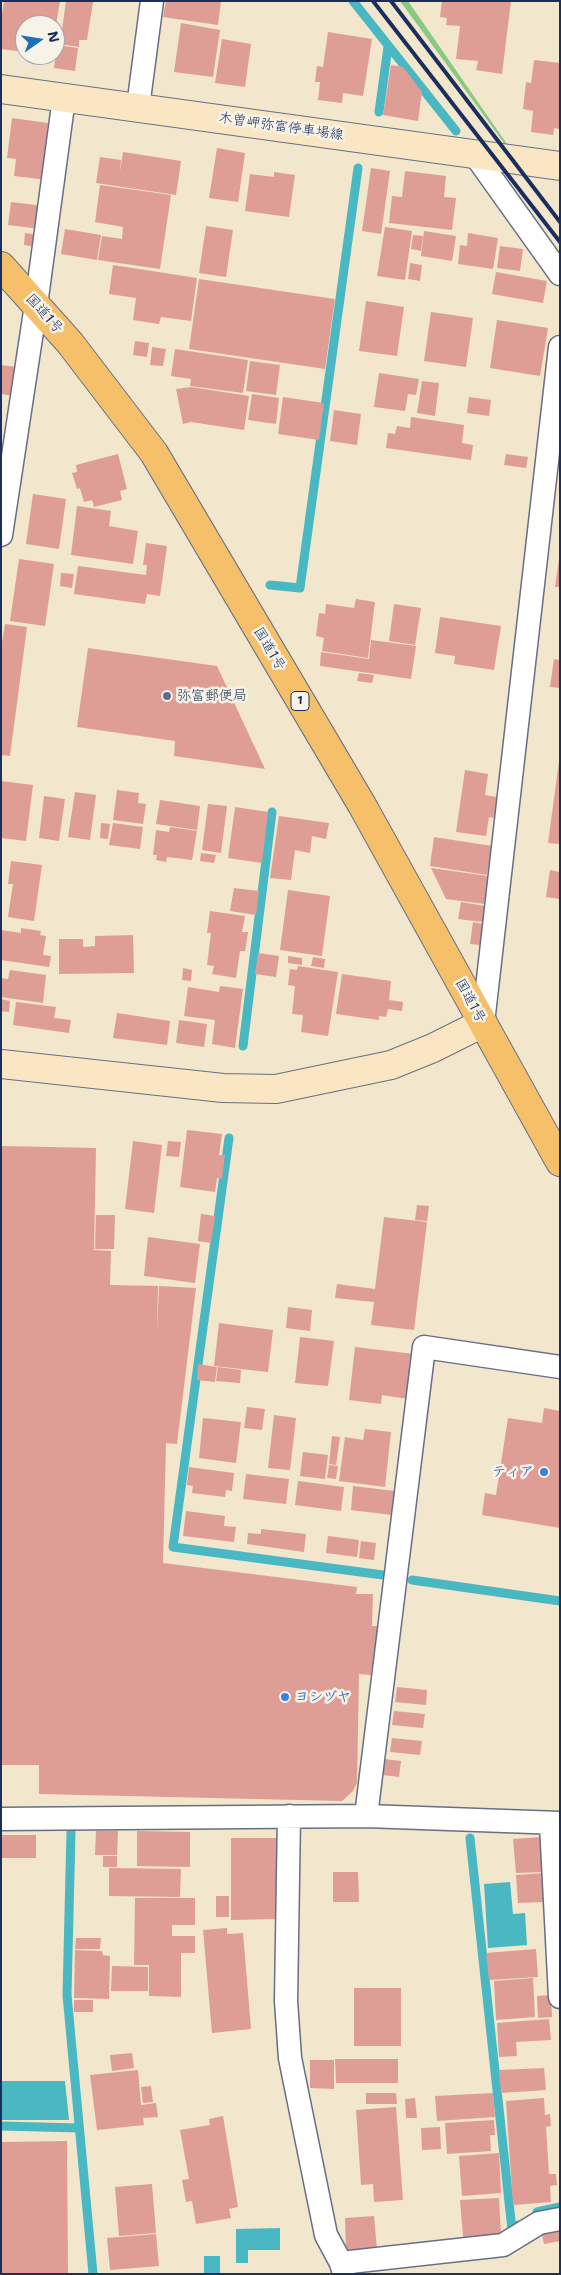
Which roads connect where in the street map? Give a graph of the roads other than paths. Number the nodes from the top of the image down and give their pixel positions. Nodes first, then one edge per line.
1 (152, 1) edge
2 (1, 89) edge
3 (64, 98) junction
4 (138, 107) junction
5 (475, 155) junction
6 (560, 166) edge
7 (1, 266) edge
8 (560, 274) edge
9 (36, 305) junction
10 (560, 347) edge
11 (1, 535) edge
12 (483, 1023) junction
13 (1, 1064) edge
14 (560, 1162) edge
15 (560, 1367) edge
16 (289, 1816) junction
17 (366, 1816) junction
18 (1, 1819) edge
19 (555, 1824) edge
20 (560, 1997) edge
21 (560, 2219) edge
22 (343, 2268) edge

1 - 4 street
2 - 3 main road, 木曽岬弥富停車場線
3 - 4 main road, 木曽岬弥富停車場線
3 - 9 street
4 - 5 main road, 木曽岬弥富停車場線
5 - 6 main road, 木曽岬弥富停車場線
5 - 8 street
7 - 9 highway, 国道1号 / 1
9 - 11 street
9 - 12 highway, 国道1号 / 1
10 - 12 street
12 - 13 main road
12 - 14 highway, 国道1号 / 1
15 - 17 street
16 - 17 street
16 - 18 street
16 - 22 street
17 - 19 street
19 - 20 street
21 - 22 street

